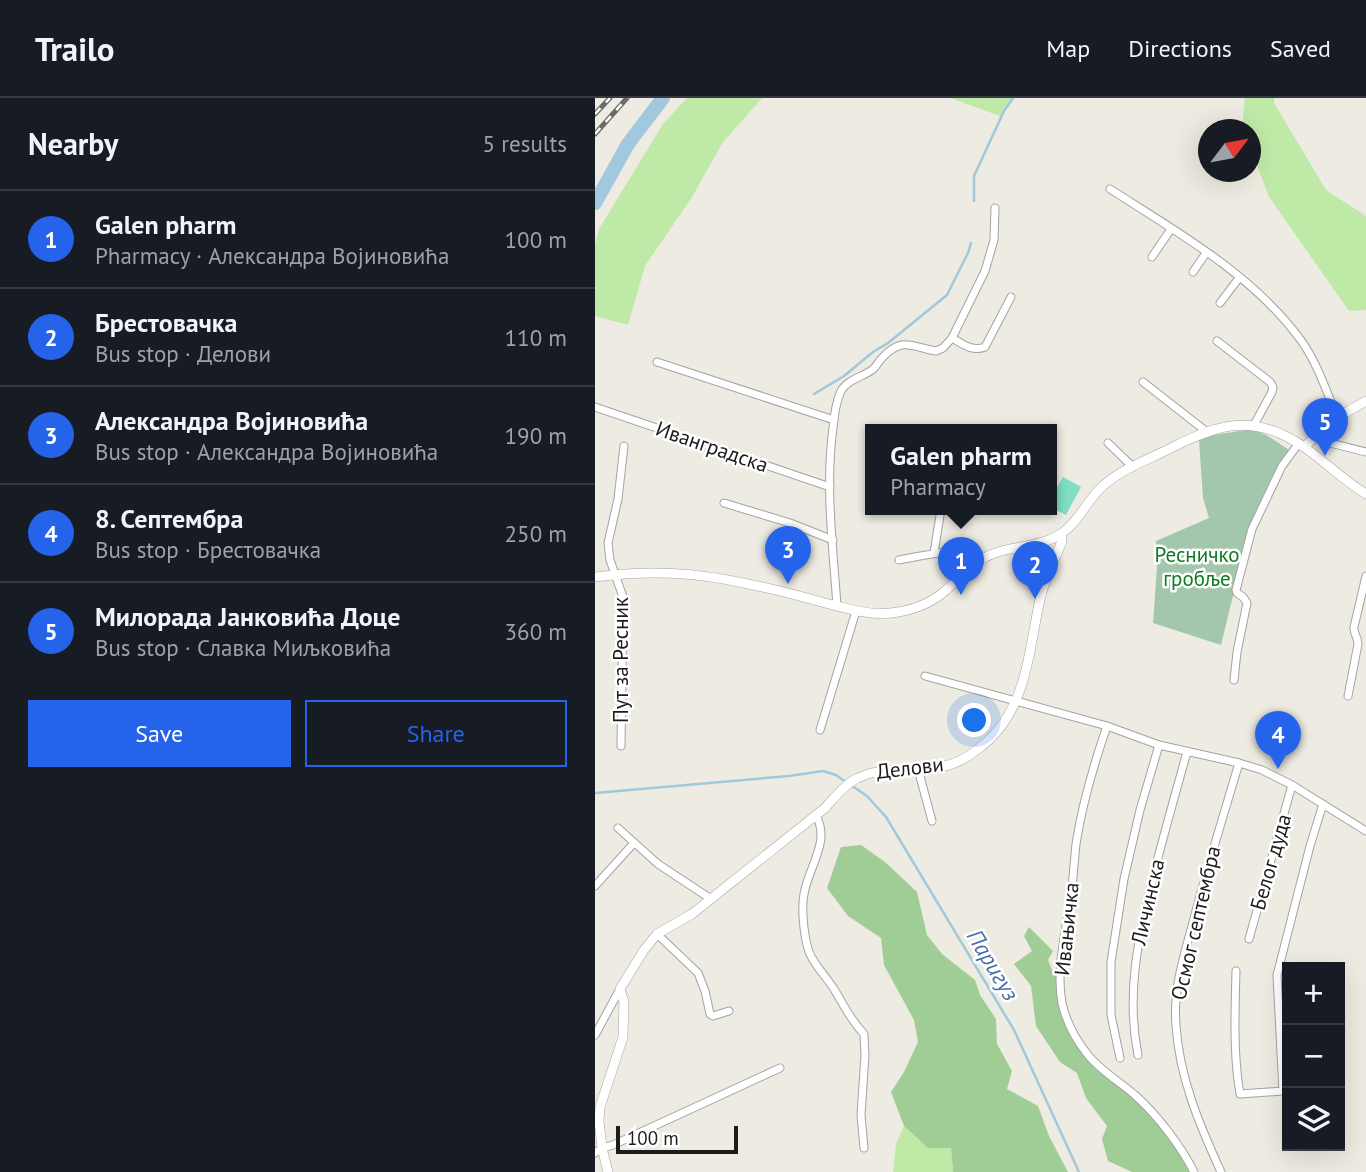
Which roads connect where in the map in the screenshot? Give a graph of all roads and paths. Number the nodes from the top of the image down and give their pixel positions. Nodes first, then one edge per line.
1 (1110, 190) dead end
2 (995, 208) dead end
3 (1171, 229) junction
4 (1206, 253) junction
5 (1152, 257) dead end
6 (1193, 272) dead end
7 (1240, 278) junction
8 (1011, 297) dead end
9 (1220, 303) dead end
10 (952, 338) junction
11 (1217, 341) dead end
12 (657, 362) dead end
13 (1143, 382) dead end
14 (1366, 401) edge
15 (595, 407) edge
16 (1337, 416) junction
17 (834, 420) junction
18 (1254, 425) junction
19 (1207, 432) junction
20 (1315, 436) junction
21 (1108, 443) dead end
22 (1301, 445) junction
23 (624, 446) dead end
24 (1366, 452) edge
25 (1133, 467) junction
26 (830, 487) junction
27 (1366, 494) edge
28 (725, 503) dead end
29 (940, 515) edge
30 (1061, 534) junction
31 (833, 540) junction
32 (934, 553) junction
33 (982, 559) junction
34 (899, 560) dead end
35 (615, 575) junction
36 (1366, 576) edge
37 (595, 577) edge
38 (837, 606) junction
39 (856, 611) junction
40 (925, 676) dead end
41 (1234, 680) dead end
42 (1349, 696) dead end
43 (1017, 701) junction
44 (1107, 726) junction
45 (820, 730) dead end
46 (1159, 745) junction
47 (621, 746) dead end
48 (1187, 752) junction
49 (1238, 762) junction
50 (918, 769) junction
51 (1292, 785) junction
52 (1323, 804) junction
53 (816, 816) junction
54 (932, 821) dead end
55 (618, 828) dead end
56 (1366, 831) edge
57 (634, 843) junction
58 (595, 886) edge
59 (711, 899) junction
60 (657, 934) junction
61 (1249, 939) dead end
62 (1236, 971) dead end
63 (620, 989) junction
64 (729, 1011) dead end
65 (595, 1035) edge
66 (1138, 1055) dead end
67 (1120, 1058) dead end
68 (780, 1068) dead end
69 (864, 1149) dead end
70 (599, 1151) edge
71 (608, 1172) edge
72 (1194, 1172) edge
73 (1221, 1172) edge

1 - 3 street
2 - 10 street
3 - 4 street
3 - 5 street
4 - 6 street
4 - 7 street
7 - 9 street
7 - 16 street
8 - 10 street
10 - 17 street
11 - 18 street
12 - 17 street
13 - 19 street
14 - 16 street
15 - 26 street, Иванградска
16 - 20 street
17 - 26 street
18 - 19 street
18 - 22 street
19 - 25 street
20 - 22 street
20 - 24 street
21 - 25 street
22 - 27 street
22 - 41 street
23 - 35 street, Пут за Ресник
25 - 30 street
26 - 31 street
28 - 31 street
29 - 32 street
30 - 33 street
30 - 43 street, Делови
31 - 38 street
32 - 33 street
32 - 34 street
33 - 39 street
35 - 37 street
35 - 38 street
35 - 47 street, Пут за Ресник
36 - 42 street
38 - 39 street
39 - 45 street
40 - 43 street
43 - 44 street
43 - 50 street, Делови
44 - 46 street
44 - 72 street, Ивањичка
46 - 48 street
46 - 67 street
48 - 49 street
48 - 66 street, Личинска
49 - 51 street
49 - 73 street, Осмог септембра
50 - 53 street, Делови
50 - 54 street
51 - 52 street
51 - 61 street, Белог дуда
52 - 56 street
52 - 62 street
53 - 59 street, Делови
53 - 69 street
55 - 57 street
57 - 58 street
57 - 59 street
59 - 60 street, Делови
60 - 63 street, Делови
60 - 64 street
63 - 65 street, Делови
63 - 70 street
68 - 70 street
70 - 71 street

